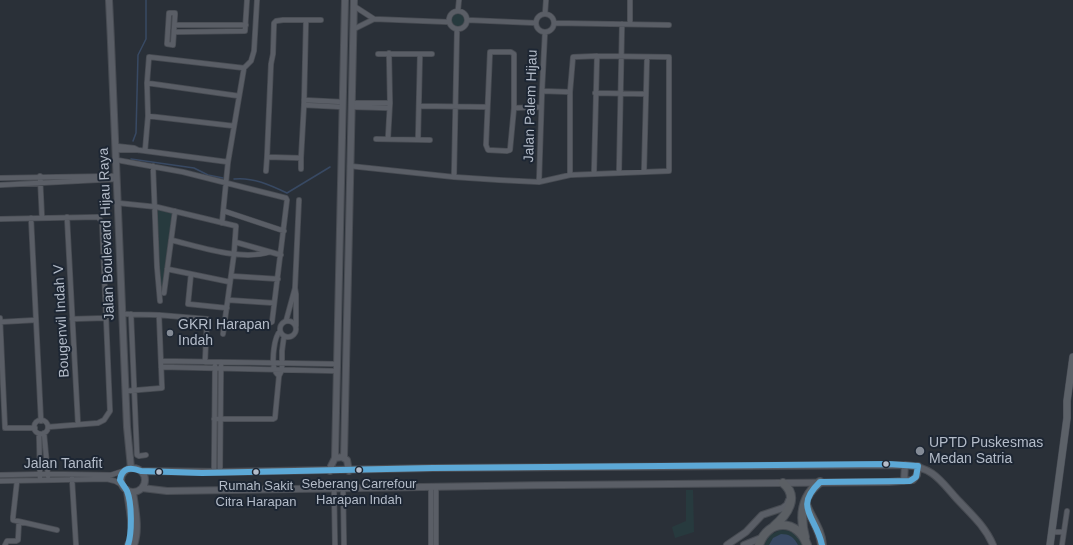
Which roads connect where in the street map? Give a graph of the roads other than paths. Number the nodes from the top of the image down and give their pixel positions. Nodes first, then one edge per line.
1 (109, 0) edge
2 (247, 0) edge
3 (257, 0) edge
4 (345, 0) edge
5 (458, 0) edge
6 (546, 0) edge
7 (630, 0) edge
8 (354, 3) edge
9 (458, 10) junction
10 (545, 14) junction
11 (374, 19) junction
12 (306, 20) junction
13 (321, 20) dead end
14 (467, 20) junction
15 (448, 22) junction
16 (536, 23) junction
17 (554, 23) junction
18 (622, 24) junction
19 (630, 24) junction
20 (175, 25) junction
21 (246, 25) junction
22 (669, 25) dead end
23 (354, 29) junction
24 (457, 30) junction
25 (175, 32) junction
26 (545, 32) junction
27 (389, 53) junction
28 (378, 54) dead end
29 (420, 54) junction
30 (432, 54) dead end
31 (344, 55) junction
32 (353, 56) junction
33 (597, 56) junction
34 (622, 56) junction
35 (647, 57) junction
36 (244, 68) junction
37 (147, 83) junction
38 (542, 91) junction
39 (570, 92) junction
40 (595, 93) junction
41 (621, 93) junction
42 (646, 94) junction
43 (239, 96) junction
44 (304, 103) junction
45 (343, 104) junction
46 (352, 105) junction
47 (389, 105) junction
48 (419, 106) junction
49 (454, 106) junction
50 (487, 107) junction
51 (541, 107) junction
52 (514, 108) junction
53 (148, 116) junction
54 (234, 126) junction
55 (388, 138) junction
56 (376, 139) dead end
57 (418, 140) junction
58 (430, 140) dead end
59 (116, 148) junction
60 (145, 151) junction
61 (267, 157) junction
62 (301, 158) junction
63 (117, 160) junction
64 (228, 162) junction
65 (153, 166) junction
66 (350, 166) junction
67 (301, 169) dead end
68 (266, 171) dead end
69 (644, 172) junction
70 (594, 173) junction
71 (619, 173) junction
72 (570, 175) junction
73 (40, 176) junction
74 (454, 177) junction
75 (0, 178) edge
76 (105, 178) junction
77 (114, 178) junction
78 (227, 181) junction
79 (539, 182) junction
80 (40, 184) junction
81 (0, 185) edge
82 (299, 200) dead end
83 (118, 203) junction
84 (155, 206) junction
85 (175, 211) junction
86 (224, 211) junction
87 (238, 216) junction
88 (68, 217) junction
89 (31, 218) junction
90 (42, 218) junction
91 (0, 219) edge
92 (340, 220) junction
93 (349, 220) junction
94 (222, 223) junction
95 (236, 226) junction
96 (284, 231) junction
97 (171, 240) junction
98 (235, 242) junction
99 (270, 252) junction
100 (234, 254) junction
101 (280, 255) junction
102 (167, 269) junction
103 (191, 274) junction
104 (230, 276) junction
105 (278, 279) junction
106 (230, 282) junction
107 (295, 288) junction
108 (164, 293) dead end
109 (228, 300) junction
110 (160, 301) dead end
111 (274, 303) junction
112 (227, 308) junction
113 (122, 314) junction
114 (131, 314) junction
115 (159, 315) junction
116 (0, 318) edge
117 (106, 318) junction
118 (72, 319) junction
119 (36, 320) junction
120 (286, 321) junction
121 (0, 322) edge
122 (225, 325) junction
123 (296, 326) junction
124 (280, 331) junction
125 (223, 334) dead end
126 (284, 336) junction
127 (1073, 357) edge
128 (205, 362) junction
129 (215, 362) junction
130 (221, 362) junction
131 (274, 363) junction
132 (161, 364) junction
133 (282, 364) junction
134 (337, 364) junction
135 (215, 368) junction
136 (221, 368) junction
137 (274, 370) junction
138 (282, 370) junction
139 (337, 373) junction
140 (346, 375) junction
141 (278, 376) junction
142 (134, 388) junction
143 (125, 389) junction
144 (214, 419) junction
145 (220, 419) junction
146 (41, 421) junction
147 (78, 424) junction
148 (48, 427) junction
149 (2, 428) edge
150 (35, 428) junction
151 (42, 434) junction
152 (146, 455) dead end
153 (344, 457) junction
154 (335, 458) junction
155 (905, 465) junction
156 (918, 466) junction
157 (128, 469) junction
158 (349, 470) junction
159 (141, 471) junction
160 (330, 471) junction
161 (156, 472) junction
162 (217, 472) junction
163 (39, 474) junction
164 (48, 474) junction
165 (0, 476) edge
166 (72, 479) junction
167 (40, 480) junction
168 (48, 480) junction
169 (0, 481) edge
170 (17, 481) junction
171 (904, 481) junction
172 (820, 482) junction
173 (783, 483) junction
174 (122, 485) junction
175 (433, 486) junction
176 (334, 487) junction
177 (343, 487) junction
178 (142, 488) junction
179 (154, 490) junction
180 (130, 491) junction
181 (791, 496) junction
182 (805, 502) junction
183 (1067, 511) dead end
184 (19, 522) junction
185 (773, 527) junction
186 (58, 530) dead end
187 (1052, 532) junction
188 (1063, 532) junction
189 (760, 541) edge
190 (806, 542) edge
191 (5, 545) edge
192 (76, 545) edge
193 (128, 545) edge
194 (134, 545) edge
195 (335, 545) edge
196 (344, 545) edge
197 (431, 545) edge
198 (436, 545) edge
199 (728, 545) edge
200 (744, 545) edge
201 (822, 545) edge
202 (993, 545) edge
203 (1050, 545) edge
204 (1062, 545) edge

1 - 59 street, Jalan Boulevard Hijau Raya
2 - 21 street
3 - 36 street
4 - 31 street
5 - 9 street
6 - 10 street
7 - 19 street
8 - 11 street
8 - 23 street
9 - 14 street
9 - 15 street
10 - 16 street
10 - 17 street
11 - 15 street
11 - 23 street
12 - 13 street
12 - 44 street
12 - 61 street
14 - 16 street
14 - 24 street
15 - 24 street
16 - 26 street
17 - 18 street
17 - 26 street
18 - 19 street
18 - 34 street
19 - 22 street
20 - 21 street
20 - 25 street
20 - 25 street
21 - 25 street
23 - 32 street
24 - 49 street
26 - 38 street, Jalan Palem Hijau
27 - 28 street
27 - 29 street
27 - 47 street
29 - 30 street
29 - 48 street
31 - 32 street
31 - 45 street
32 - 46 street
33 - 34 street
33 - 39 street
33 - 40 street
34 - 35 street
34 - 41 street
35 - 42 street
35 - 69 street
36 - 37 street
36 - 43 street
37 - 43 street
37 - 53 street
38 - 39 street
38 - 51 street, Jalan Palem Hijau
39 - 72 street
40 - 41 street
40 - 70 street
41 - 42 street
41 - 71 street
42 - 69 street
43 - 54 street
44 - 45 street
44 - 62 street
45 - 92 street
46 - 47 street
46 - 66 street
47 - 55 street
48 - 49 street
48 - 57 street
49 - 50 street
49 - 74 street
50 - 52 street
50 - 52 street
51 - 52 street
51 - 79 street, Jalan Palem Hijau
53 - 54 street
53 - 60 street
54 - 64 street
55 - 56 street
55 - 57 street
57 - 58 street
59 - 60 street
59 - 63 street, Jalan Boulevard Hijau Raya
60 - 64 street
61 - 62 street
61 - 68 street
62 - 67 street
63 - 65 street
63 - 77 street, Jalan Boulevard Hijau Raya
64 - 78 street
65 - 78 street
65 - 84 street
66 - 74 street
66 - 93 street
69 - 71 street
70 - 71 street
70 - 72 street
72 - 79 street
73 - 75 street
73 - 76 street
73 - 80 street
74 - 79 street
76 - 77 street
76 - 80 street
77 - 83 street, Jalan Boulevard Hijau Raya
78 - 86 street
78 - 96 street
80 - 81 street
80 - 90 street
82 - 107 street
83 - 84 street
83 - 113 street, Jalan Boulevard Hijau Raya
84 - 85 street
84 - 110 street
85 - 94 street
85 - 97 street
86 - 87 street
86 - 94 street
87 - 95 street
87 - 96 street
88 - 90 street
88 - 117 street
88 - 118 street, Bougenvil Indah V
89 - 90 street
89 - 91 street
89 - 119 street
92 - 93 street
92 - 134 street
93 - 140 street
94 - 95 street
95 - 98 street
96 - 101 street
97 - 100 street
97 - 102 street
98 - 99 street
98 - 100 street
99 - 100 street
99 - 101 street
100 - 104 street
101 - 105 street
102 - 103 street
102 - 108 street
103 - 106 street
103 - 112 street
104 - 105 street
104 - 106 street
105 - 111 street
106 - 109 street
107 - 120 street
107 - 123 street
109 - 111 street
109 - 112 street
111 - 122 street
112 - 122 street
113 - 114 street
113 - 143 street, Jalan Boulevard Hijau Raya
114 - 115 street
114 - 142 street
115 - 128 street
115 - 132 street
116 - 121 street
117 - 118 street
117 - 147 street
118 - 147 street, Bougenvil Indah V
119 - 121 street
119 - 146 street
120 - 123 street
120 - 124 street
121 - 149 street
122 - 125 street
123 - 126 street
124 - 126 street
124 - 131 street
126 - 133 street
127 - 187 main road
128 - 129 street
128 - 132 street
129 - 130 street
129 - 135 street
130 - 131 street
130 - 136 street
131 - 133 street
131 - 137 street
132 - 135 street
132 - 142 street
133 - 134 street
133 - 138 street
134 - 139 street
135 - 136 street
135 - 144 street
136 - 137 street
136 - 145 street
137 - 138 street
137 - 141 street
138 - 139 street
138 - 141 street
139 - 140 street
139 - 154 street
140 - 153 street
141 - 145 street
142 - 143 street
142 - 152 street
143 - 157 street, Jalan Boulevard Hijau Raya
144 - 145 street
144 - 162 street
145 - 162 street
146 - 148 street
146 - 150 street
147 - 148 street
148 - 151 street
149 - 150 street
150 - 151 street
151 - 163 street
151 - 164 street
153 - 154 street
153 - 158 street
154 - 160 street
155 - 156 street
155 - 158 street
155 - 171 street
156 - 171 street
156 - 202 street
157 - 159 street
157 - 164 street, Jalan Tanafit
157 - 174 street
158 - 160 street
159 - 161 street
159 - 178 street
160 - 162 street
161 - 162 street
161 - 179 street
163 - 164 street, Jalan Tanafit
163 - 165 street, Jalan Tanafit
163 - 167 street
164 - 168 street
166 - 168 street, Jalan Tanafit
166 - 174 street, Jalan Tanafit
166 - 192 street
167 - 168 street, Jalan Tanafit
167 - 170 street, Jalan Tanafit
169 - 170 street, Jalan Tanafit
170 - 184 street
171 - 172 street
172 - 173 street
172 - 182 highway
173 - 175 street
173 - 181 highway
174 - 180 street
175 - 177 street
175 - 197 street
175 - 198 street
176 - 177 street
176 - 179 street
176 - 195 street
177 - 196 street
178 - 179 street
178 - 180 street
180 - 193 street
180 - 194 street
181 - 185 highway
181 - 199 street
182 - 190 highway
182 - 201 highway
183 - 188 street
184 - 186 street
184 - 191 street
185 - 189 highway
185 - 190 highway
187 - 188 street
187 - 203 main road
188 - 204 street
189 - 200 street

